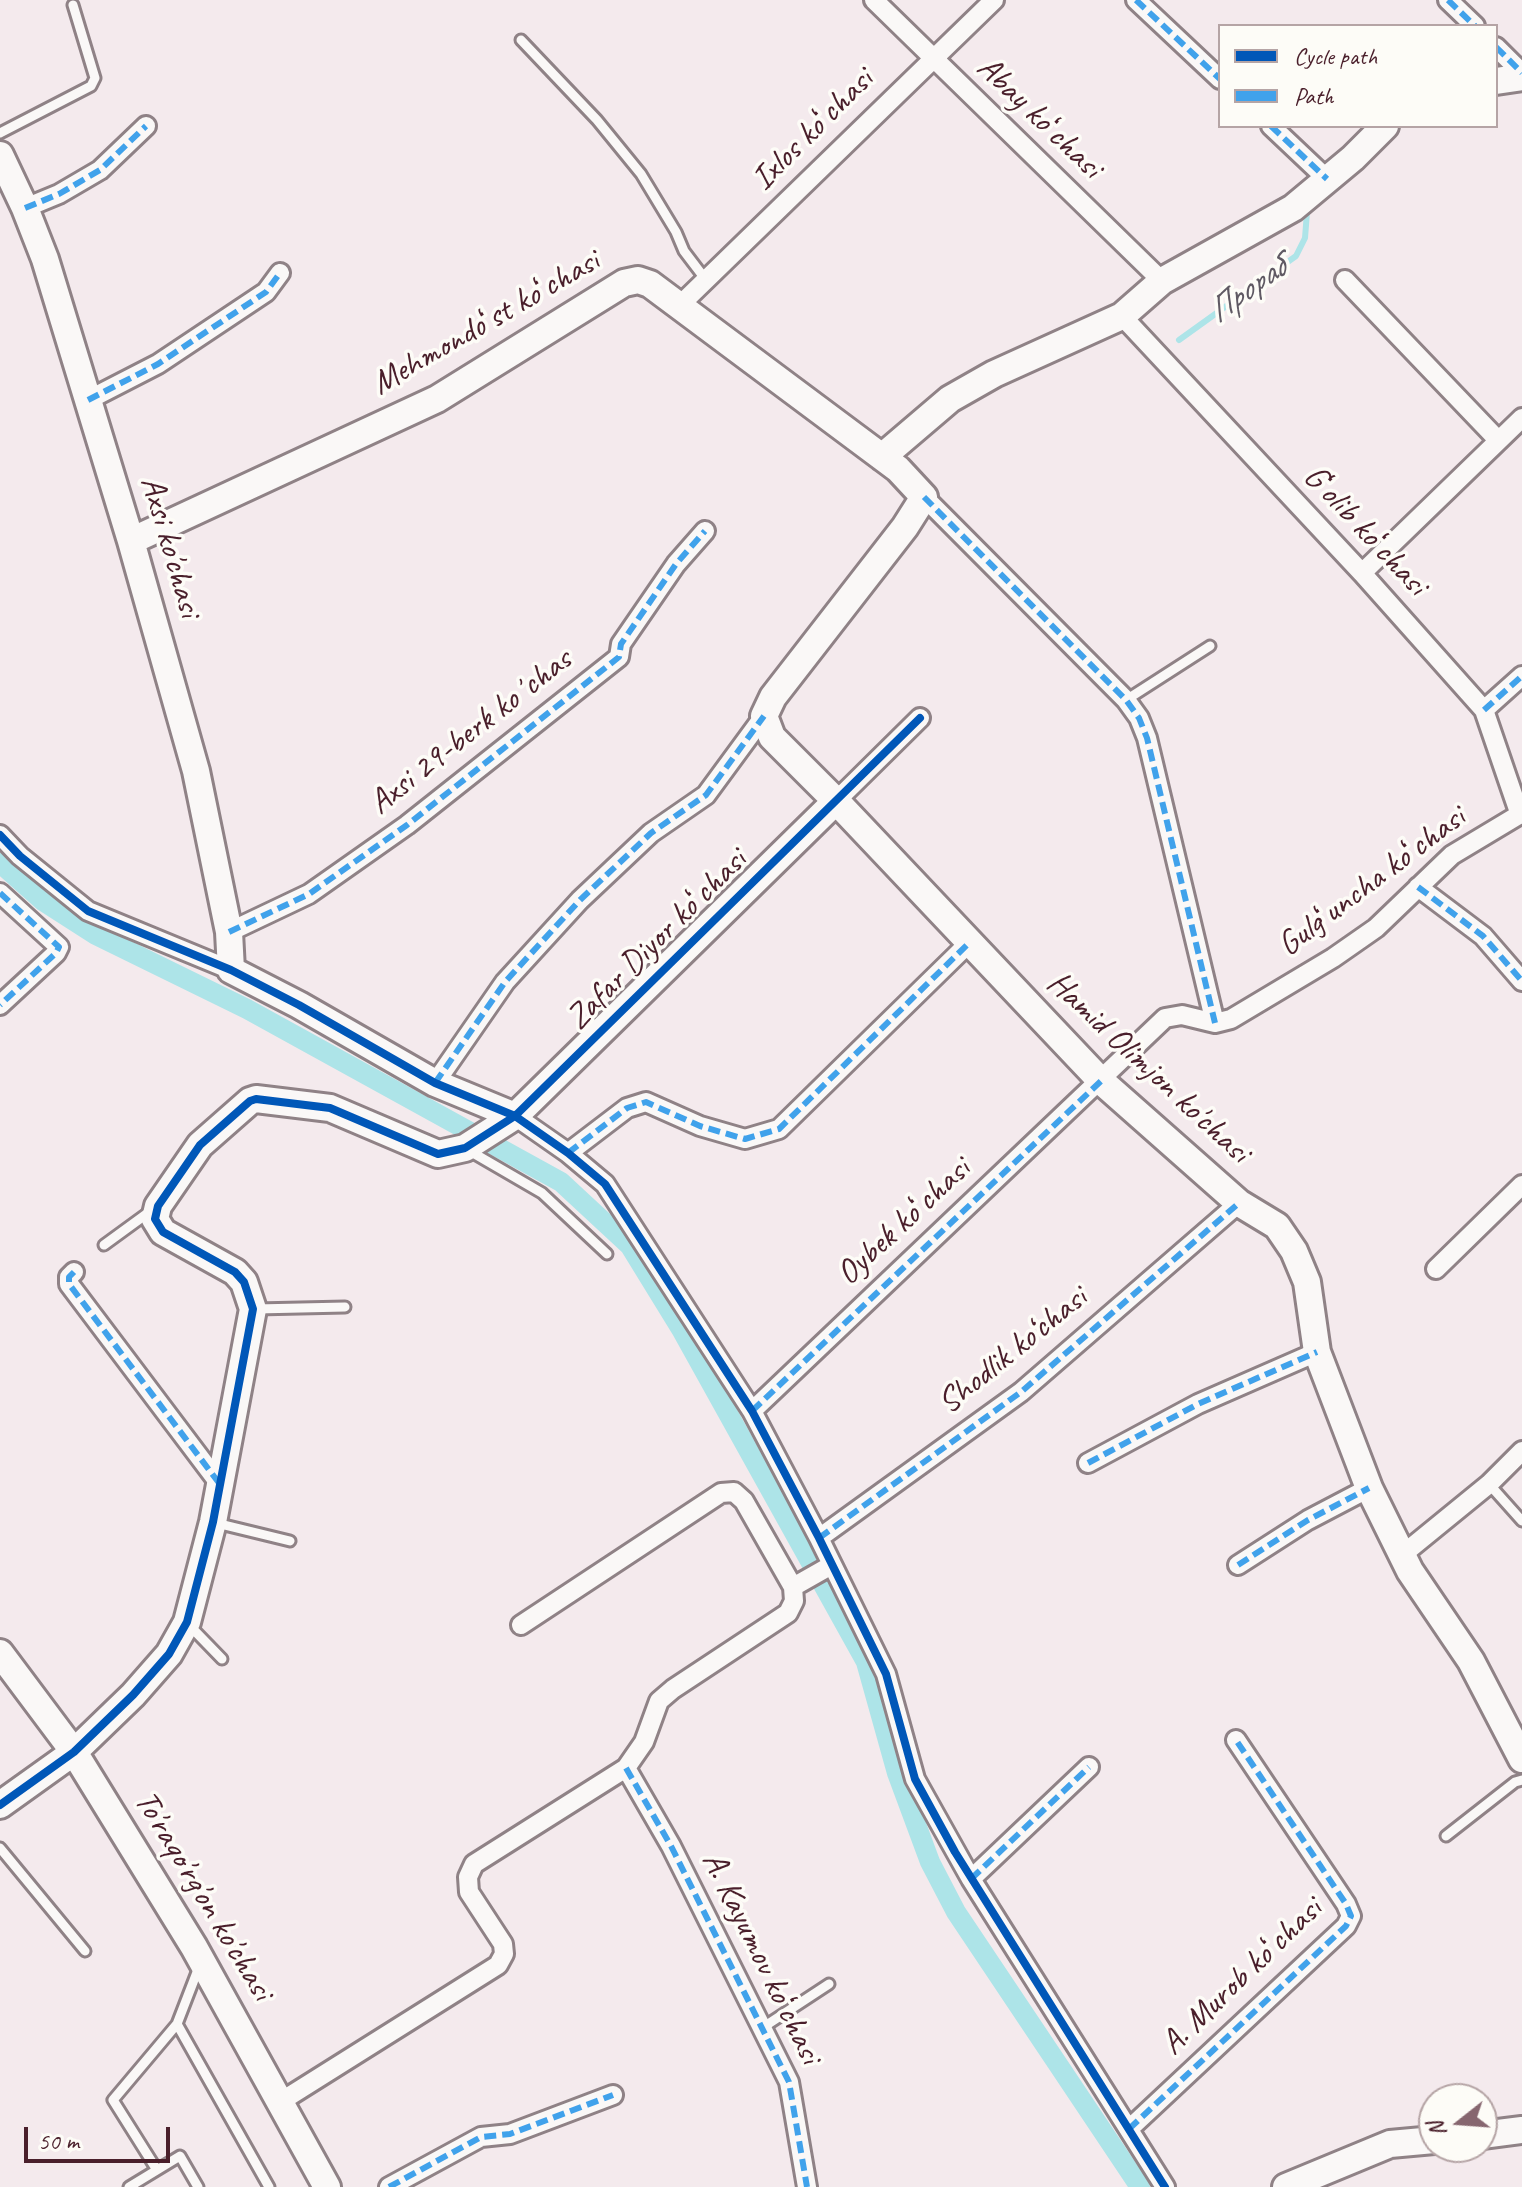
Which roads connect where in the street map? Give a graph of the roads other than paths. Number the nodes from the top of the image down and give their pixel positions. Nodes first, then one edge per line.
1 (874, 0) edge
2 (994, 0) edge
3 (1136, 0) edge
4 (1448, 0) edge
5 (73, 5) dead end
6 (1473, 24) edge
7 (521, 40) dead end
8 (1498, 49) edge
9 (931, 58) junction
10 (1522, 75) edge
11 (1218, 77) edge
12 (1498, 81) edge
13 (146, 126) dead end
14 (1273, 128) edge
15 (1383, 128) edge
16 (0, 133) edge
17 (0, 155) edge
18 (1327, 179) junction
19 (25, 208) junction
20 (280, 273) dead end
21 (706, 280) junction
22 (1345, 280) dead end
23 (1162, 281) junction
24 (678, 307) junction
25 (1122, 316) junction
26 (88, 400) junction
27 (1522, 418) edge
28 (1498, 440) junction
29 (882, 457) junction
30 (924, 497) junction
31 (705, 531) dead end
32 (131, 541) junction
33 (1362, 573) junction
34 (1210, 646) dead end
35 (1522, 676) edge
36 (1126, 700) junction
37 (1484, 710) junction
38 (764, 716) junction
39 (920, 718) dead end
40 (836, 801) junction
41 (1521, 814) edge
42 (0, 835) edge
43 (1418, 887) junction
44 (0, 893) edge
45 (229, 932) junction
46 (970, 942) junction
47 (231, 970) junction
48 (1522, 981) edge
49 (0, 1005) edge
50 (1215, 1023) junction
51 (1101, 1081) junction
52 (435, 1083) junction
53 (509, 1120) junction
54 (466, 1148) junction
55 (568, 1153) junction
56 (1522, 1185) edge
57 (1239, 1203) junction
58 (158, 1206) junction
59 (104, 1245) dead end
60 (607, 1254) dead end
61 (1436, 1269) dead end
62 (74, 1272) dead end
63 (345, 1307) dead end
64 (253, 1309) junction
65 (1317, 1352) junction
66 (752, 1411) junction
67 (1522, 1451) edge
68 (1088, 1463) dead end
69 (219, 1483) junction
70 (1489, 1484) junction
71 (1369, 1488) junction
72 (1522, 1521) edge
73 (213, 1522) junction
74 (819, 1538) junction
75 (290, 1541) dead end
76 (1402, 1555) junction
77 (1238, 1565) dead end
78 (830, 1566) junction
79 (793, 1587) junction
80 (187, 1622) junction
81 (521, 1625) dead end
82 (0, 1653) edge
83 (222, 1659) dead end
84 (1236, 1740) dead end
85 (74, 1752) junction
86 (1522, 1759) edge
87 (1089, 1767) dead end
88 (626, 1768) junction
89 (1522, 1780) edge
90 (0, 1805) edge
91 (1446, 1836) dead end
92 (0, 1848) edge
93 (971, 1879) junction
94 (85, 1951) dead end
95 (202, 1960) junction
96 (829, 1984) dead end
97 (177, 2024) junction
98 (762, 2028) junction
99 (613, 2095) dead end
100 (280, 2102) junction
101 (1129, 2129) junction
102 (1522, 2130) edge
103 (1498, 2133) edge
104 (1418, 2141) edge
105 (157, 2170) junction
106 (129, 2187) edge
107 (198, 2187) edge
108 (269, 2187) edge
109 (327, 2187) edge
110 (389, 2187) edge
111 (807, 2187) edge
112 (1165, 2187) edge
113 (1286, 2187) edge

1 - 9 street, Abay koʻchasi
2 - 9 street, Ixlos koʻchasi
3 - 11 street
4 - 6 street
5 - 16 lane
7 - 21 lane
8 - 10 street
9 - 21 street, Ixlos koʻchasi
9 - 23 street, Abay koʻchasi
10 - 12 street
13 - 19 street
14 - 18 street
15 - 18 street
17 - 19 street, Axsi ko'chasi
18 - 23 street
19 - 26 street, Axsi ko'chasi
20 - 26 street
21 - 24 street, Ixlos koʻchasi
22 - 28 street
23 - 25 street
24 - 29 street, Mehmondoʻst koʻchasi
24 - 32 street, Mehmondoʻst koʻchasi
25 - 29 street
25 - 33 street, Gʻolib koʻchasi
26 - 32 street, Axsi ko'chasi
27 - 28 street
28 - 33 street
29 - 30 street, Mehmondoʻst koʻchasi
30 - 36 street
30 - 38 street
31 - 45 street, Аxsi 29-berk koʼchas
32 - 45 street, Axsi ko'chasi
33 - 37 street, Gʻolib koʻchasi
34 - 36 lane
35 - 37 street
36 - 50 street
37 - 41 street, Gʻolib koʻchasi
38 - 40 street, Hamid Olimjon ko'chasi
38 - 52 street
39 - 40 street
40 - 46 street, Hamid Olimjon ko'chasi
40 - 53 street, Zafar Diyor koʻchasi
41 - 43 street, Gulgʻuncha koʻchasi
42 - 47 street
43 - 48 street
43 - 50 street, Gulgʻuncha koʻchasi
44 - 49 street
45 - 47 street, Axsi ko'chasi
46 - 51 street, Hamid Olimjon ko'chasi
46 - 55 street
47 - 52 street
50 - 51 street
51 - 57 street, Hamid Olimjon ko'chasi
51 - 66 street, Oybek koʻchasi
52 - 53 street
53 - 54 street, Zafar Diyor koʻchasi
53 - 55 street
54 - 58 street
54 - 60 lane
55 - 66 street
56 - 61 street
57 - 65 street, Hamid Olimjon ko'chasi
57 - 74 street, Shodlik ko‘chasi
58 - 59 lane
58 - 64 street
62 - 69 street
63 - 64 lane
64 - 69 street
65 - 68 street
65 - 71 street, Hamid Olimjon ko'chasi
66 - 74 street
67 - 70 street
69 - 73 street
70 - 72 lane
70 - 76 street
71 - 76 street, Hamid Olimjon ko'chasi
71 - 77 street
73 - 75 lane
73 - 80 street
74 - 78 street
76 - 86 street, Hamid Olimjon ko'chasi
78 - 79 street
78 - 93 street
79 - 81 street
79 - 88 street
80 - 83 lane
80 - 85 street
82 - 85 street, To'raqo'rg'on ko'chasi
84 - 101 street, A. Murob koʻchasi
85 - 90 street
85 - 95 street, To'raqo'rg'on ko'chasi
87 - 93 street
88 - 98 street, A. Kayumov koʻchasi
88 - 100 street
89 - 91 lane
92 - 94 lane
93 - 101 street
95 - 97 lane
95 - 100 street, To'raqo'rg'on ko'chasi
96 - 98 lane
97 - 105 lane
97 - 108 lane
98 - 111 street, A. Kayumov koʻchasi
99 - 110 street
100 - 109 street, To'raqo'rg'on ko'chasi
101 - 112 street
102 - 103 street
104 - 113 street
105 - 106 lane
105 - 107 lane

